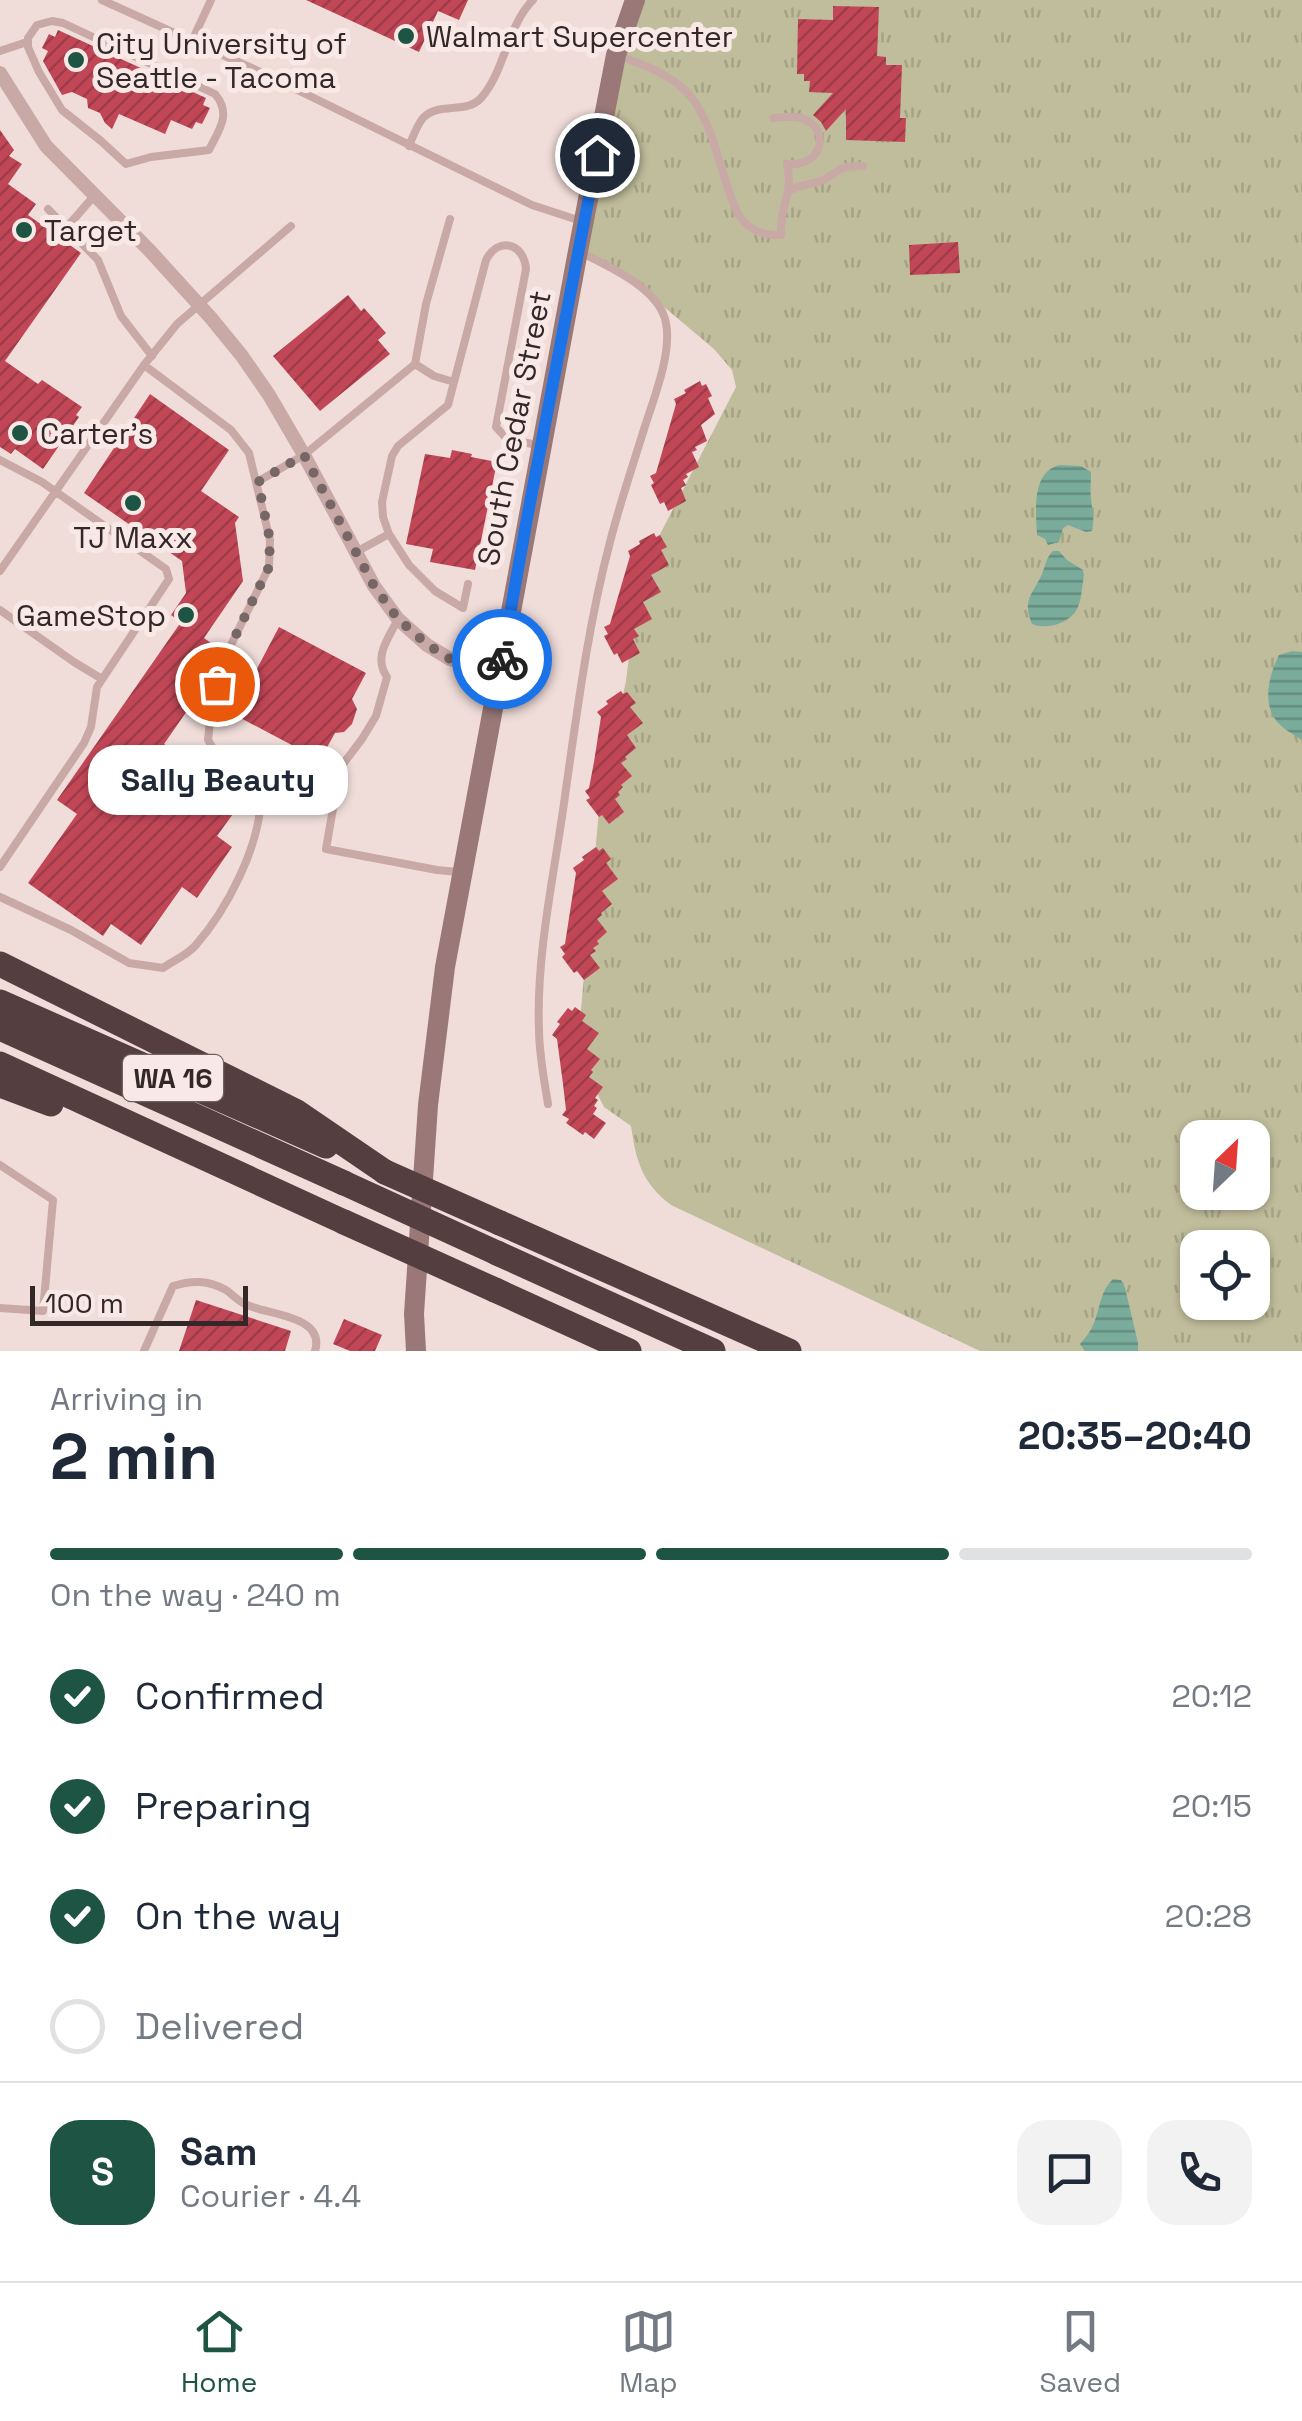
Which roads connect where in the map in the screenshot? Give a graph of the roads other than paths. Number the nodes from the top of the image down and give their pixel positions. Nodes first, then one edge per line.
1 (102, 0) edge
2 (210, 0) edge
3 (533, 0) edge
4 (635, 0) edge
5 (192, 41) junction
6 (27, 42) junction
7 (0, 51) edge
8 (616, 55) junction
9 (0, 72) edge
10 (774, 118) dead end
11 (408, 146) junction
12 (863, 166) dead end
13 (789, 191) junction
14 (94, 196) junction
15 (48, 209) dead end
16 (450, 220) dead end
17 (584, 222) junction
18 (291, 226) dead end
19 (68, 227) junction
20 (578, 251) junction
21 (200, 306) junction
22 (152, 356) junction
23 (416, 364) junction
24 (144, 365) junction
25 (454, 382) junction
26 (542, 446) junction
27 (304, 455) junction
28 (0, 460) edge
29 (258, 482) junction
30 (54, 492) junction
31 (389, 534) junction
32 (356, 552) junction
33 (0, 570) edge
34 (468, 584) dead end
35 (0, 610) edge
36 (398, 619) junction
37 (500, 674) junction
38 (102, 679) junction
39 (0, 867) edge
40 (462, 872) junction
41 (0, 897) edge
42 (0, 964) edge
43 (0, 1002) edge
44 (0, 1028) edge
45 (0, 1064) edge
46 (0, 1085) edge
47 (548, 1104) dead end
48 (128, 1123) junction
49 (344, 1148) junction
50 (0, 1166) edge
51 (0, 1308) edge
52 (144, 1351) edge
53 (315, 1351) edge
54 (416, 1351) edge
55 (628, 1351) edge
56 (713, 1351) edge
57 (789, 1351) edge

1 - 5 lane
2 - 5 lane
3 - 11 lane
4 - 8 main road, South Cedar Street
5 - 11 lane
6 - 6 lane
6 - 7 lane
8 - 13 lane
8 - 17 main road, South Cedar Street
9 - 14 street
10 - 13 lane
11 - 17 lane
12 - 13 lane
14 - 19 lane
14 - 21 street
15 - 19 lane
16 - 23 lane
17 - 20 main road, South Cedar Street
18 - 21 lane
19 - 22 lane
20 - 26 main road, South Cedar Street
20 - 47 lane
21 - 22 lane
21 - 27 street
22 - 24 lane
23 - 25 lane
23 - 27 lane
24 - 29 lane
24 - 30 lane
25 - 26 lane
25 - 31 lane
26 - 37 main road, South Cedar Street
27 - 29 lane
27 - 32 street
28 - 30 lane
29 - 41 lane
30 - 33 lane
30 - 38 lane
31 - 32 lane
31 - 34 lane
32 - 36 street
35 - 38 lane
36 - 37 street
36 - 40 lane
37 - 40 main road, South Cedar Street
38 - 39 lane
40 - 54 main road, South Cedar Street
42 - 49 highway
43 - 49 highway, WA 16
44 - 56 highway, bridge
45 - 48 highway, WA 16
46 - 48 highway
48 - 55 highway, WA 16, bridge
49 - 57 highway, bridge
50 - 51 lane
52 - 53 lane

